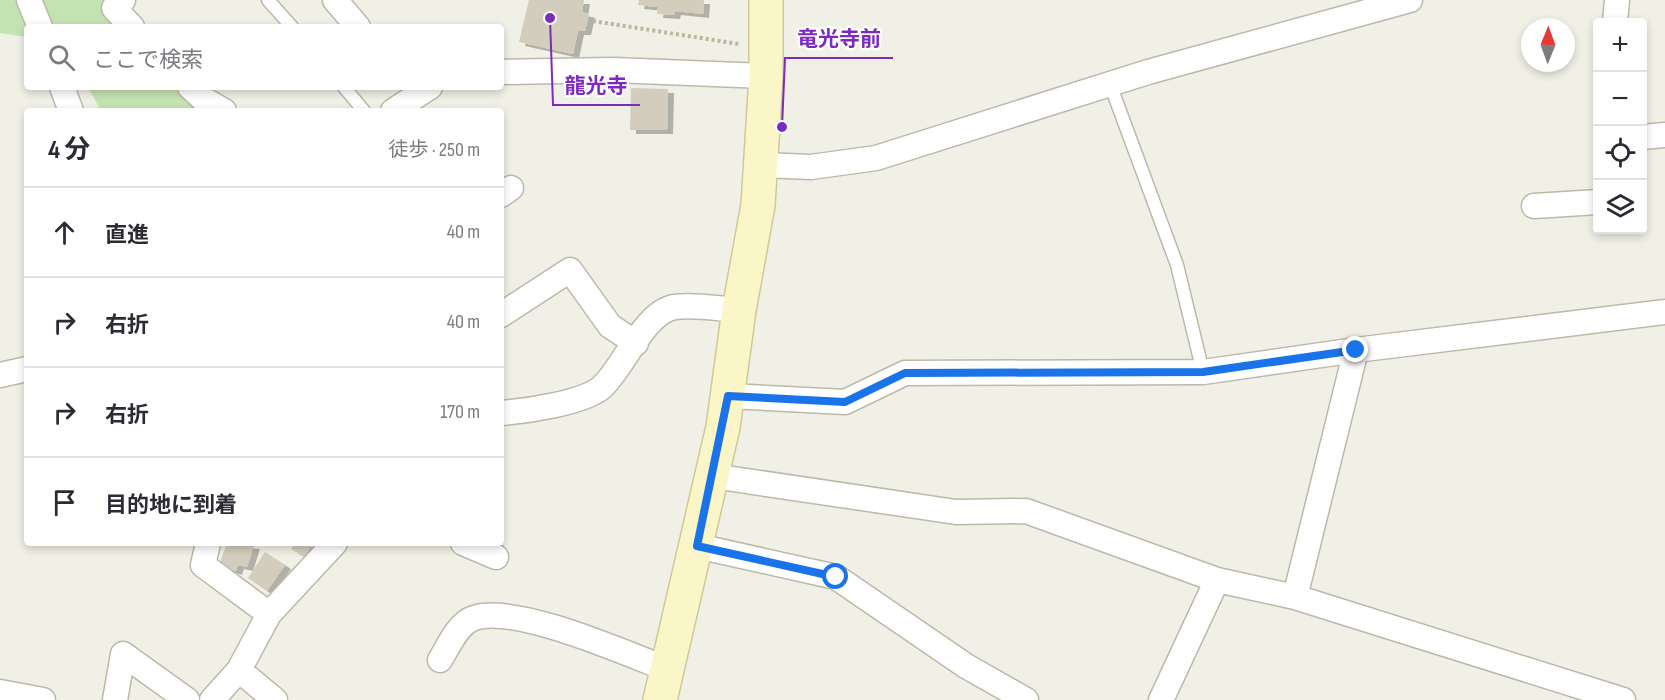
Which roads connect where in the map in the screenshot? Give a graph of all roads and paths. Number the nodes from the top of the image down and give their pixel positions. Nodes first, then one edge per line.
1 (29, 0) edge
2 (123, 0) edge
3 (268, 0) edge
4 (335, 0) edge
5 (766, 0) edge
6 (1409, 0) edge
7 (1617, 0) edge
8 (1615, 18) edge
9 (593, 21) dead end
10 (39, 24) edge
11 (129, 24) edge
12 (289, 24) edge
13 (355, 24) edge
14 (766, 62) junction
15 (504, 72) edge
16 (1110, 84) junction
17 (63, 90) edge
18 (193, 90) edge
19 (346, 90) edge
20 (418, 90) edge
21 (70, 108) edge
22 (219, 108) edge
23 (362, 108) edge
24 (397, 108) edge
25 (1665, 135) edge
26 (1647, 137) edge
27 (762, 165) junction
28 (1593, 202) edge
29 (1534, 206) dead end
30 (739, 310) junction
31 (1665, 312) edge
32 (504, 313) edge
33 (636, 343) junction
34 (1356, 350) junction
35 (24, 370) edge
36 (1203, 372) junction
37 (0, 375) edge
38 (728, 396) junction
39 (504, 413) edge
40 (712, 476) junction
41 (207, 546) edge
42 (332, 546) edge
43 (470, 546) edge
44 (697, 546) junction
45 (496, 557) dead end
46 (1217, 580) junction
47 (1295, 597) junction
48 (269, 614) junction
49 (440, 660) dead end
50 (239, 670) junction
51 (663, 685) edge
52 (0, 692) edge
53 (43, 700) edge
54 (115, 700) edge
55 (187, 700) edge
56 (212, 700) edge
57 (275, 700) edge
58 (1026, 700) edge
59 (1161, 700) edge
60 (1623, 700) edge

1 - 10 street
2 - 11 street
3 - 12 lane
4 - 13 street
5 - 14 street
6 - 16 street
7 - 8 street
9 - 14 path
14 - 15 street
14 - 27 street
16 - 27 street
16 - 36 lane
17 - 21 street
18 - 22 street
19 - 23 lane
20 - 24 street
25 - 26 street
27 - 30 street
28 - 29 street
30 - 33 street
30 - 38 street
31 - 34 street
32 - 33 street
33 - 39 street
34 - 36 street
34 - 47 street
35 - 37 street
36 - 38 street
38 - 40 street
40 - 44 street
40 - 46 street
41 - 48 street
42 - 48 street
43 - 45 street
44 - 51 street
44 - 58 street
46 - 47 street
46 - 59 street
47 - 60 street
48 - 50 street
49 - 51 street
50 - 56 street
50 - 57 street
52 - 53 street
54 - 55 street

